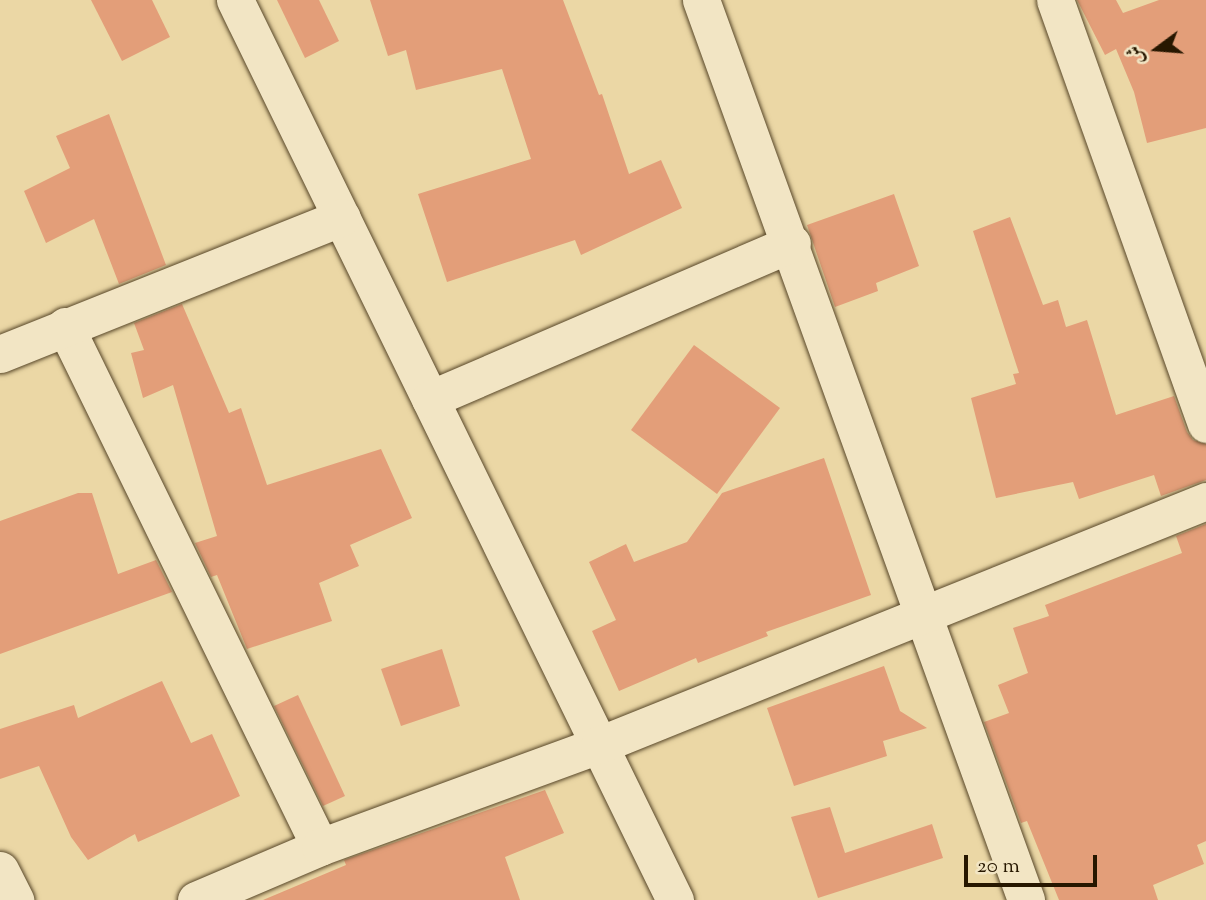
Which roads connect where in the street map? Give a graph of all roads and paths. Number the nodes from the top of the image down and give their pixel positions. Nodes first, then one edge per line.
1 (235, 0) edge
2 (702, 0) edge
3 (1055, 0) edge
4 (342, 217) junction
5 (792, 243) junction
6 (65, 326) junction
7 (0, 354) edge
8 (430, 399) junction
9 (1206, 424) edge
10 (1206, 501) edge
11 (926, 615) junction
12 (599, 745) junction
13 (320, 847) junction
14 (0, 870) edge
15 (205, 899) edge
16 (15, 900) edge
17 (675, 900) edge
18 (1026, 900) edge

1 - 4 street
2 - 5 street
3 - 9 street
4 - 6 street
4 - 8 street
5 - 8 street
5 - 11 street
6 - 7 street
6 - 13 street
8 - 12 street
10 - 11 street
11 - 12 street
11 - 18 street
12 - 13 street
12 - 17 street
13 - 15 street
14 - 16 street

